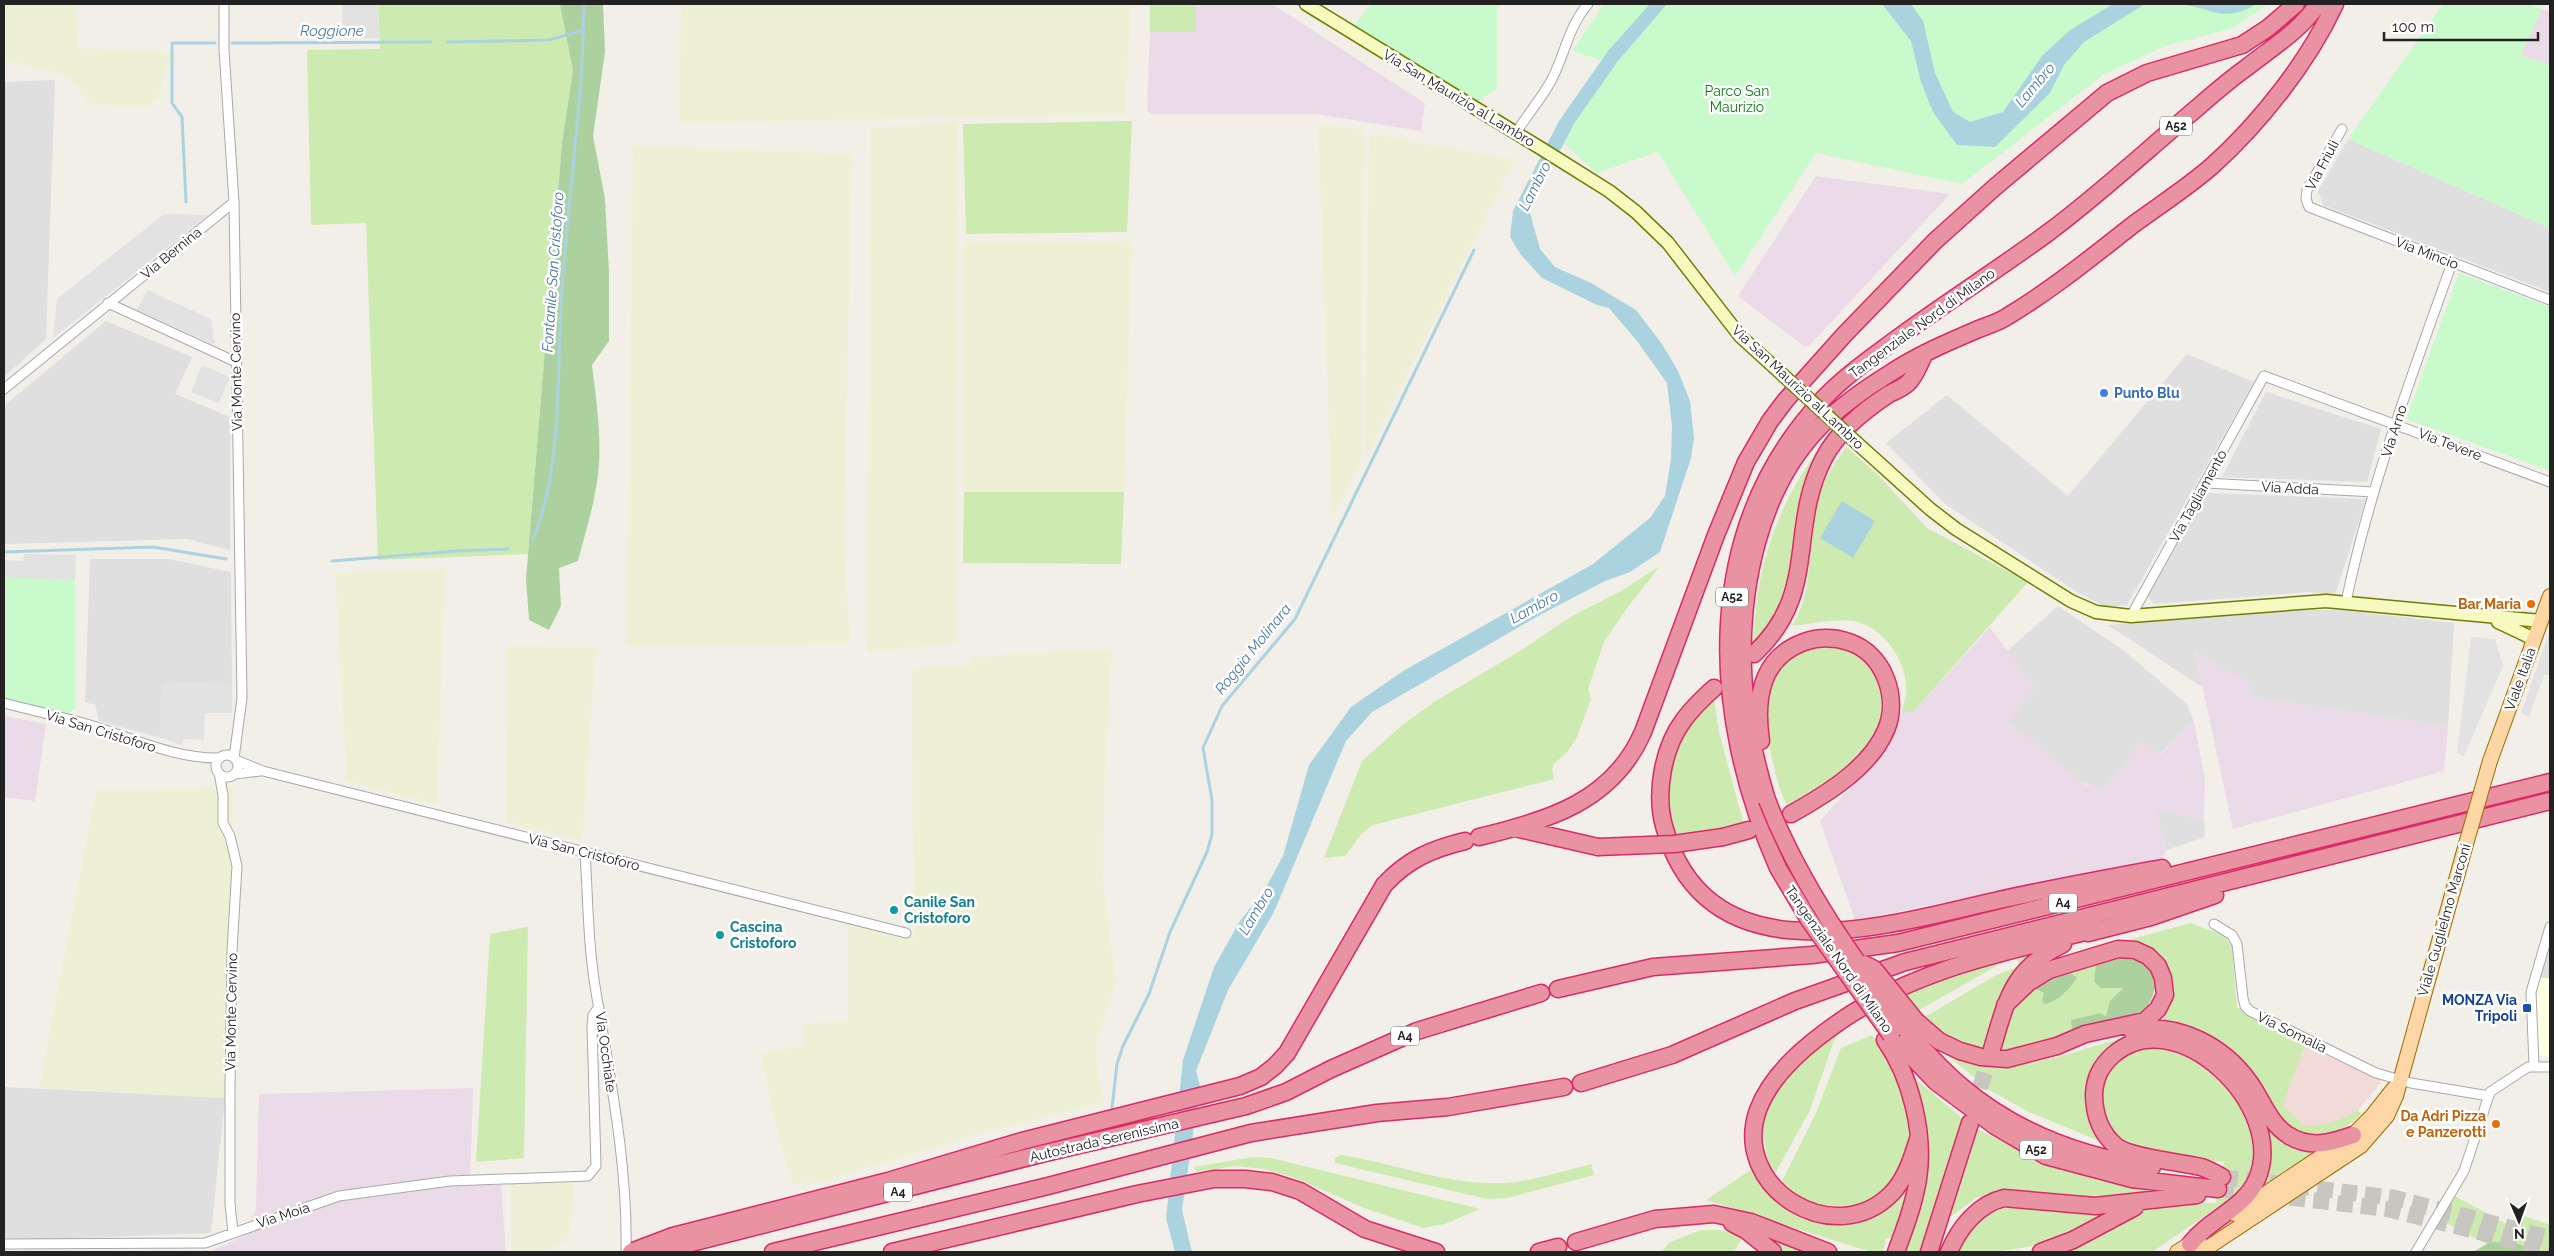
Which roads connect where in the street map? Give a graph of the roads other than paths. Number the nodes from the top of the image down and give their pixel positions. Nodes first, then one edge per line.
1 (224, 4) edge
2 (1306, 4) edge
3 (1588, 4) edge
4 (2296, 4) edge
5 (2318, 4) edge
6 (2335, 4) edge
7 (2342, 129) dead end
8 (1516, 133) junction
9 (234, 202) junction
10 (2306, 202) joint
11 (2452, 264) junction
12 (2550, 300) edge
13 (108, 303) junction
14 (1926, 352) junction
15 (236, 362) junction
16 (2264, 376) joint
17 (4, 389) edge
18 (2396, 423) junction
19 (2550, 482) edge
20 (2206, 483) junction
21 (2374, 492) junction
22 (2550, 596) edge
23 (2346, 602) junction
24 (2131, 616) junction
25 (2486, 618) junction
26 (2541, 621) junction
27 (2534, 640) junction
28 (1754, 654) dead end
29 (1714, 688) dead end
30 (4, 703) edge
31 (235, 740) junction
32 (221, 757) junction
33 (198, 758) junction
34 (235, 759) junction
35 (2490, 761) joint
36 (263, 771) junction
37 (218, 772) junction
38 (233, 775) junction
39 (2550, 782) edge
40 (1770, 793) junction
41 (223, 795) junction
42 (2550, 801) edge
43 (1791, 814) dead end
44 (1514, 828) junction
45 (1749, 830) dead end
46 (2312, 841) junction
47 (585, 852) junction
48 (2309, 862) junction
49 (2214, 924) dead end
50 (2550, 927) edge
51 (2097, 929) junction
52 (906, 933) dead end
53 (1558, 989) dead end
54 (1541, 993) dead end
55 (2005, 1006) junction
56 (600, 1007) junction
57 (1899, 1031) junction
58 (2057, 1046) junction
59 (1992, 1049) tunnel mouth
60 (2534, 1065) junction
61 (2550, 1067) edge
62 (2400, 1080) junction
63 (1581, 1083) dead end
64 (1564, 1087) dead end
65 (2489, 1096) junction
66 (1970, 1123) tunnel mouth
67 (2353, 1135) junction
68 (1918, 1139) junction
69 (2219, 1187) junction
70 (2157, 1197) junction
71 (1995, 1200) junction
72 (1714, 1214) junction
73 (233, 1232) junction
74 (1576, 1242) dead end
75 (4, 1244) edge
76 (1558, 1247) dead end
77 (1930, 1249) edge
78 (2189, 1249) edge
79 (626, 1252) edge
80 (631, 1252) edge
81 (656, 1252) edge
82 (773, 1252) edge
83 (892, 1252) edge
84 (1436, 1252) edge
85 (1539, 1252) edge
86 (1773, 1252) edge
87 (1828, 1252) edge
88 (1896, 1252) edge
89 (1949, 1252) edge
90 (2041, 1252) edge
91 (2416, 1252) edge

1 - 9 street, Via Monte Cervino
2 - 8 main road, Via San Maurizio al Lambro
3 - 8 street
4 - 44 highway
5 - 57 highway, Tangenziale Nord di Milano / A52, bridge
6 - 14 highway, Tangenziale Nord di Milano / A52
7 - 10 street, Via Friuli
8 - 24 main road, Via San Maurizio al Lambro, bridge
9 - 13 street, Via Bernina
9 - 15 street, Via Monte Cervino
10 - 11 street, Via Mincio
11 - 12 street, Via Mincio
11 - 18 street, Via Arno
13 - 15 street
13 - 17 street, Via Bernina
14 - 28 highway
14 - 40 highway, Tangenziale Nord di Milano / A52
15 - 31 street, Via Monte Cervino
16 - 18 street, Via Tevere
16 - 20 street, Via Tagliamento
18 - 19 street, Via Tevere
18 - 21 street, Via Arno
20 - 21 street, Via Adda
20 - 24 street, Via Tagliamento
21 - 23 street, Via Arno
22 - 26 main road, Viale Italia
23 - 24 main road, Via San Maurizio al Lambro
23 - 25 main road, Via San Maurizio al Lambro
25 - 26 main road
25 - 27 main road
26 - 27 main road, Viale Italia
27 - 35 main road, Viale Italia
29 - 46 highway
30 - 33 street, Via San Cristoforo
31 - 32 street, Via Monte Cervino
31 - 34 street, Via Monte Cervino
32 - 33 street, Via San Cristoforo
32 - 34 street
32 - 37 street
33 - 37 street, Via San Cristoforo
34 - 36 street, Via San Cristoforo
34 - 38 street
35 - 62 main road, Viale Guglielmo Marconi, bridge
36 - 38 street, Via San Cristoforo
36 - 47 street, Via San Cristoforo
37 - 38 street
37 - 41 street, Via Monte Cervino
38 - 41 street, Via Monte Cervino
39 - 46 highway, A4
40 - 43 highway
40 - 57 highway, Tangenziale Nord di Milano / A52, bridge
41 - 73 street, Via Monte Cervino
42 - 48 highway, A4
44 - 45 highway, bridge
44 - 80 highway
46 - 53 highway, A4
47 - 52 street, Via San Cristoforo
47 - 56 street, Via Occhiate
48 - 51 highway
48 - 63 highway, A4
49 - 62 street, Via Somalia
50 - 60 street
51 - 55 highway
51 - 68 highway
54 - 81 highway, Autostrada Serenissima / A4
55 - 58 highway
55 - 59 highway
56 - 73 street, Via Moia
56 - 79 street, Via Occhiate
57 - 58 highway
57 - 68 highway
57 - 69 highway, Tangenziale Nord di Milano / A52
58 - 67 highway
60 - 61 street
60 - 65 street
62 - 65 street, Via Somalia
62 - 67 main road, Viale Guglielmo Marconi
62 - 78 main road, Viale Guglielmo Marconi
64 - 82 highway, Autostrada Serenissima / A4
65 - 91 street
66 - 77 highway
67 - 78 main road, Viale Guglielmo Marconi
68 - 88 highway
69 - 70 highway
69 - 78 highway
70 - 71 highway
70 - 90 highway
71 - 77 highway
71 - 89 highway
72 - 74 highway
72 - 86 highway
72 - 87 highway
73 - 75 street, Via Moia
76 - 85 highway
83 - 84 highway

